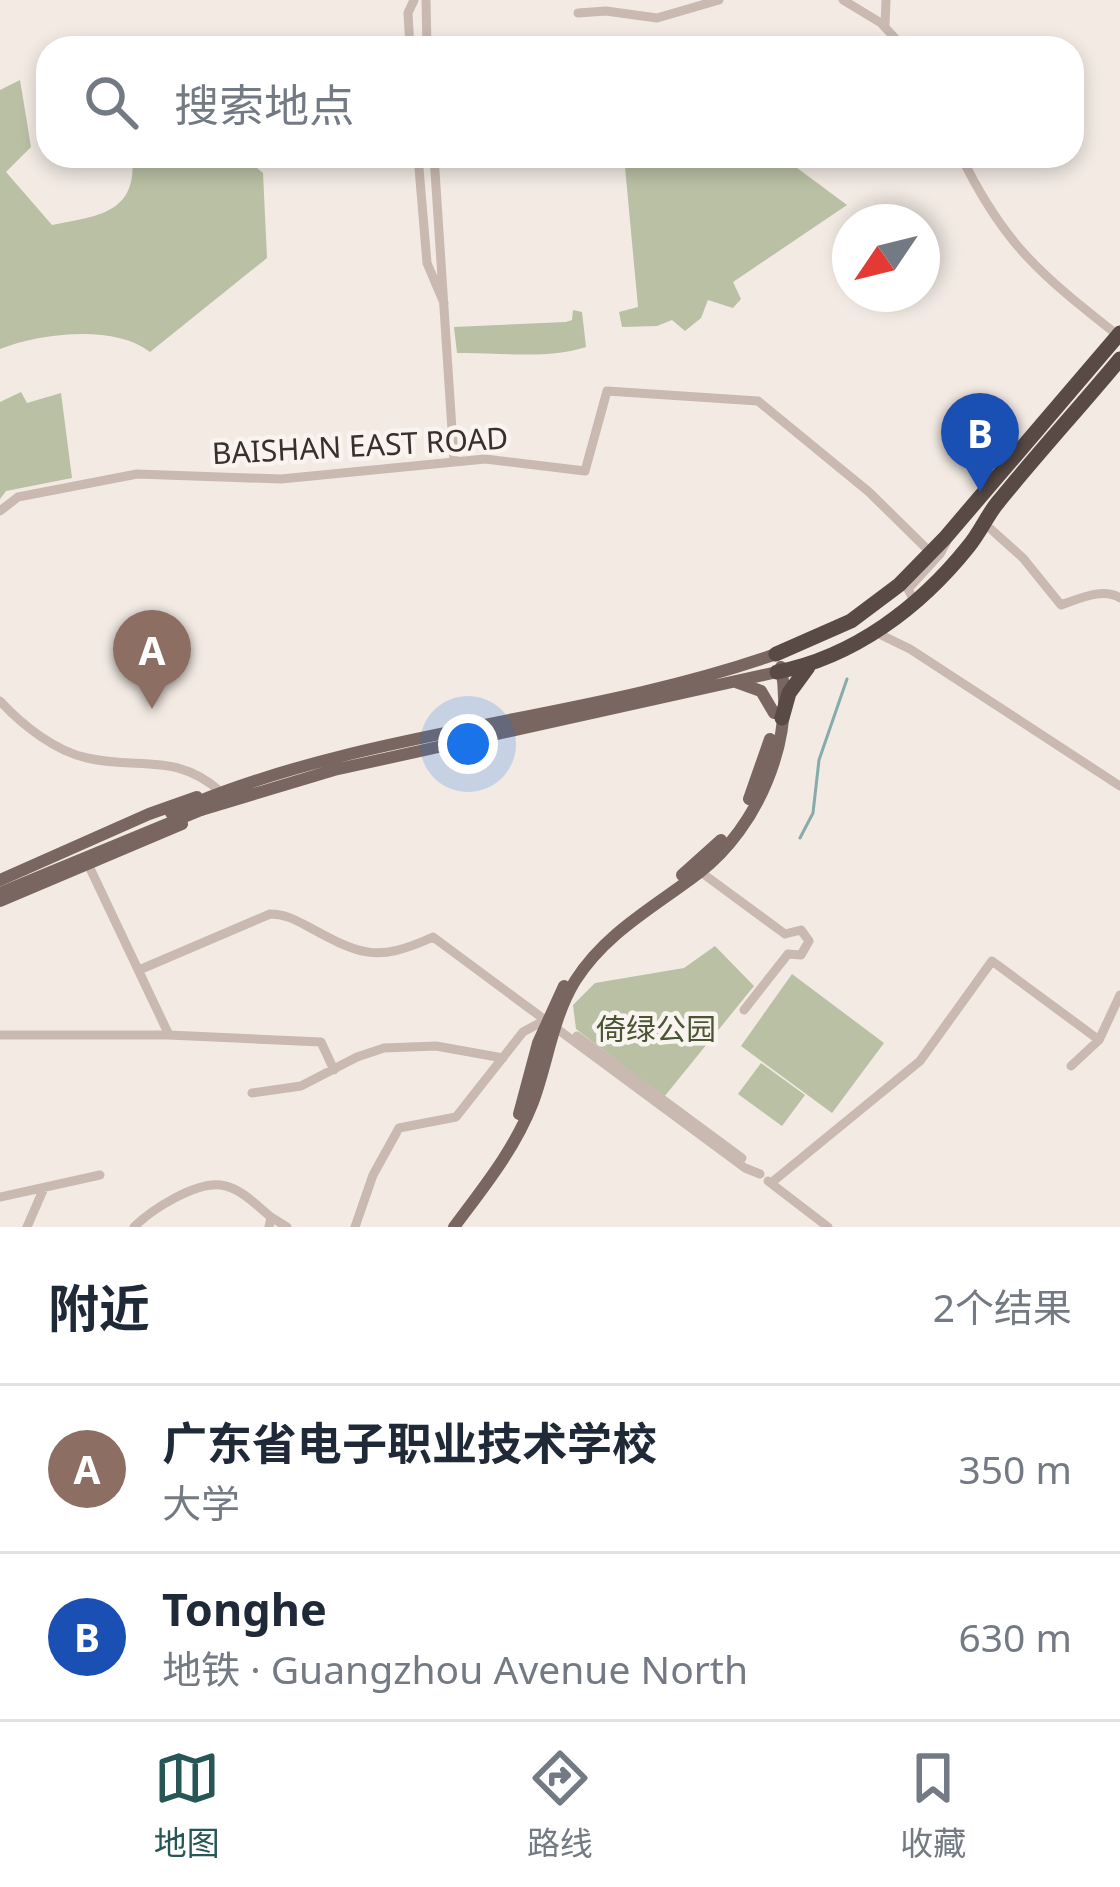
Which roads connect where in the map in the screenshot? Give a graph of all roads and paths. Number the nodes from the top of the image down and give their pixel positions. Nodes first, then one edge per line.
1 (414, 0) edge
2 (426, 0) edge
3 (718, 0) edge
4 (843, 0) edge
5 (886, 0) edge
6 (578, 13) dead end
7 (885, 26) junction
8 (409, 36) edge
9 (427, 36) edge
10 (894, 36) edge
11 (419, 168) edge
12 (435, 168) edge
13 (967, 168) edge
14 (443, 303) junction
15 (1119, 335) edge
16 (1120, 359) edge
17 (454, 460) junction
18 (0, 512) edge
19 (984, 523) junction
20 (945, 538) junction
21 (930, 552) junction
22 (1117, 592) edge
23 (915, 603) junction
24 (898, 616) junction
25 (874, 632) junction
26 (910, 649) junction
27 (776, 654) junction
28 (810, 664) junction
29 (780, 672) junction
30 (731, 681) junction
31 (659, 692) junction
32 (0, 701) edge
33 (778, 715) junction
34 (1120, 785) edge
35 (223, 797) junction
36 (88, 864) junction
37 (697, 869) junction
38 (2, 885) edge
39 (785, 934) junction
40 (788, 953) junction
41 (140, 970) junction
42 (1120, 995) edge
43 (744, 1010) dead end
44 (553, 1022) junction
45 (0, 1035) edge
46 (169, 1035) junction
47 (1099, 1040) junction
48 (503, 1058) junction
49 (1071, 1066) dead end
50 (334, 1070) junction
51 (252, 1093) dead end
52 (100, 1175) dead end
53 (771, 1183) junction
54 (44, 1188) junction
55 (0, 1198) edge
56 (270, 1222) edge
57 (26, 1227) edge
58 (134, 1227) edge
59 (287, 1227) edge
60 (355, 1227) edge
61 (449, 1227) edge
62 (828, 1227) edge

1 - 8 street
2 - 9 street
3 - 6 street
4 - 7 street
5 - 7 street
7 - 10 street
11 - 14 street
12 - 14 street
13 - 15 street
14 - 17 street
15 - 20 highway
16 - 19 highway
17 - 18 street, BAISHAN EAST ROAD
17 - 21 street, BAISHAN EAST ROAD
19 - 22 street
19 - 23 highway
20 - 21 highway
20 - 23 street
21 - 27 highway
23 - 24 highway
24 - 25 highway
24 - 26 street
25 - 26 street
25 - 28 highway
26 - 34 street
27 - 29 main road
27 - 31 main road
28 - 29 highway
28 - 33 highway
29 - 30 main road
29 - 33 main road
30 - 31 main road
30 - 33 main road
31 - 35 main road
32 - 35 street
33 - 37 main road
35 - 36 main road
35 - 38 main road, bridge
35 - 38 main road
36 - 38 main road
36 - 41 street
37 - 39 street
37 - 44 main road
39 - 40 street
39 - 40 street
40 - 43 street
41 - 44 street
41 - 46 street
42 - 47 street
44 - 48 street
44 - 53 street
44 - 61 main road
45 - 46 street
46 - 50 street
47 - 49 street
47 - 53 street
48 - 50 street
48 - 60 street
50 - 51 street
52 - 54 street
53 - 62 street
54 - 55 street
54 - 57 street
56 - 58 street
56 - 59 street

